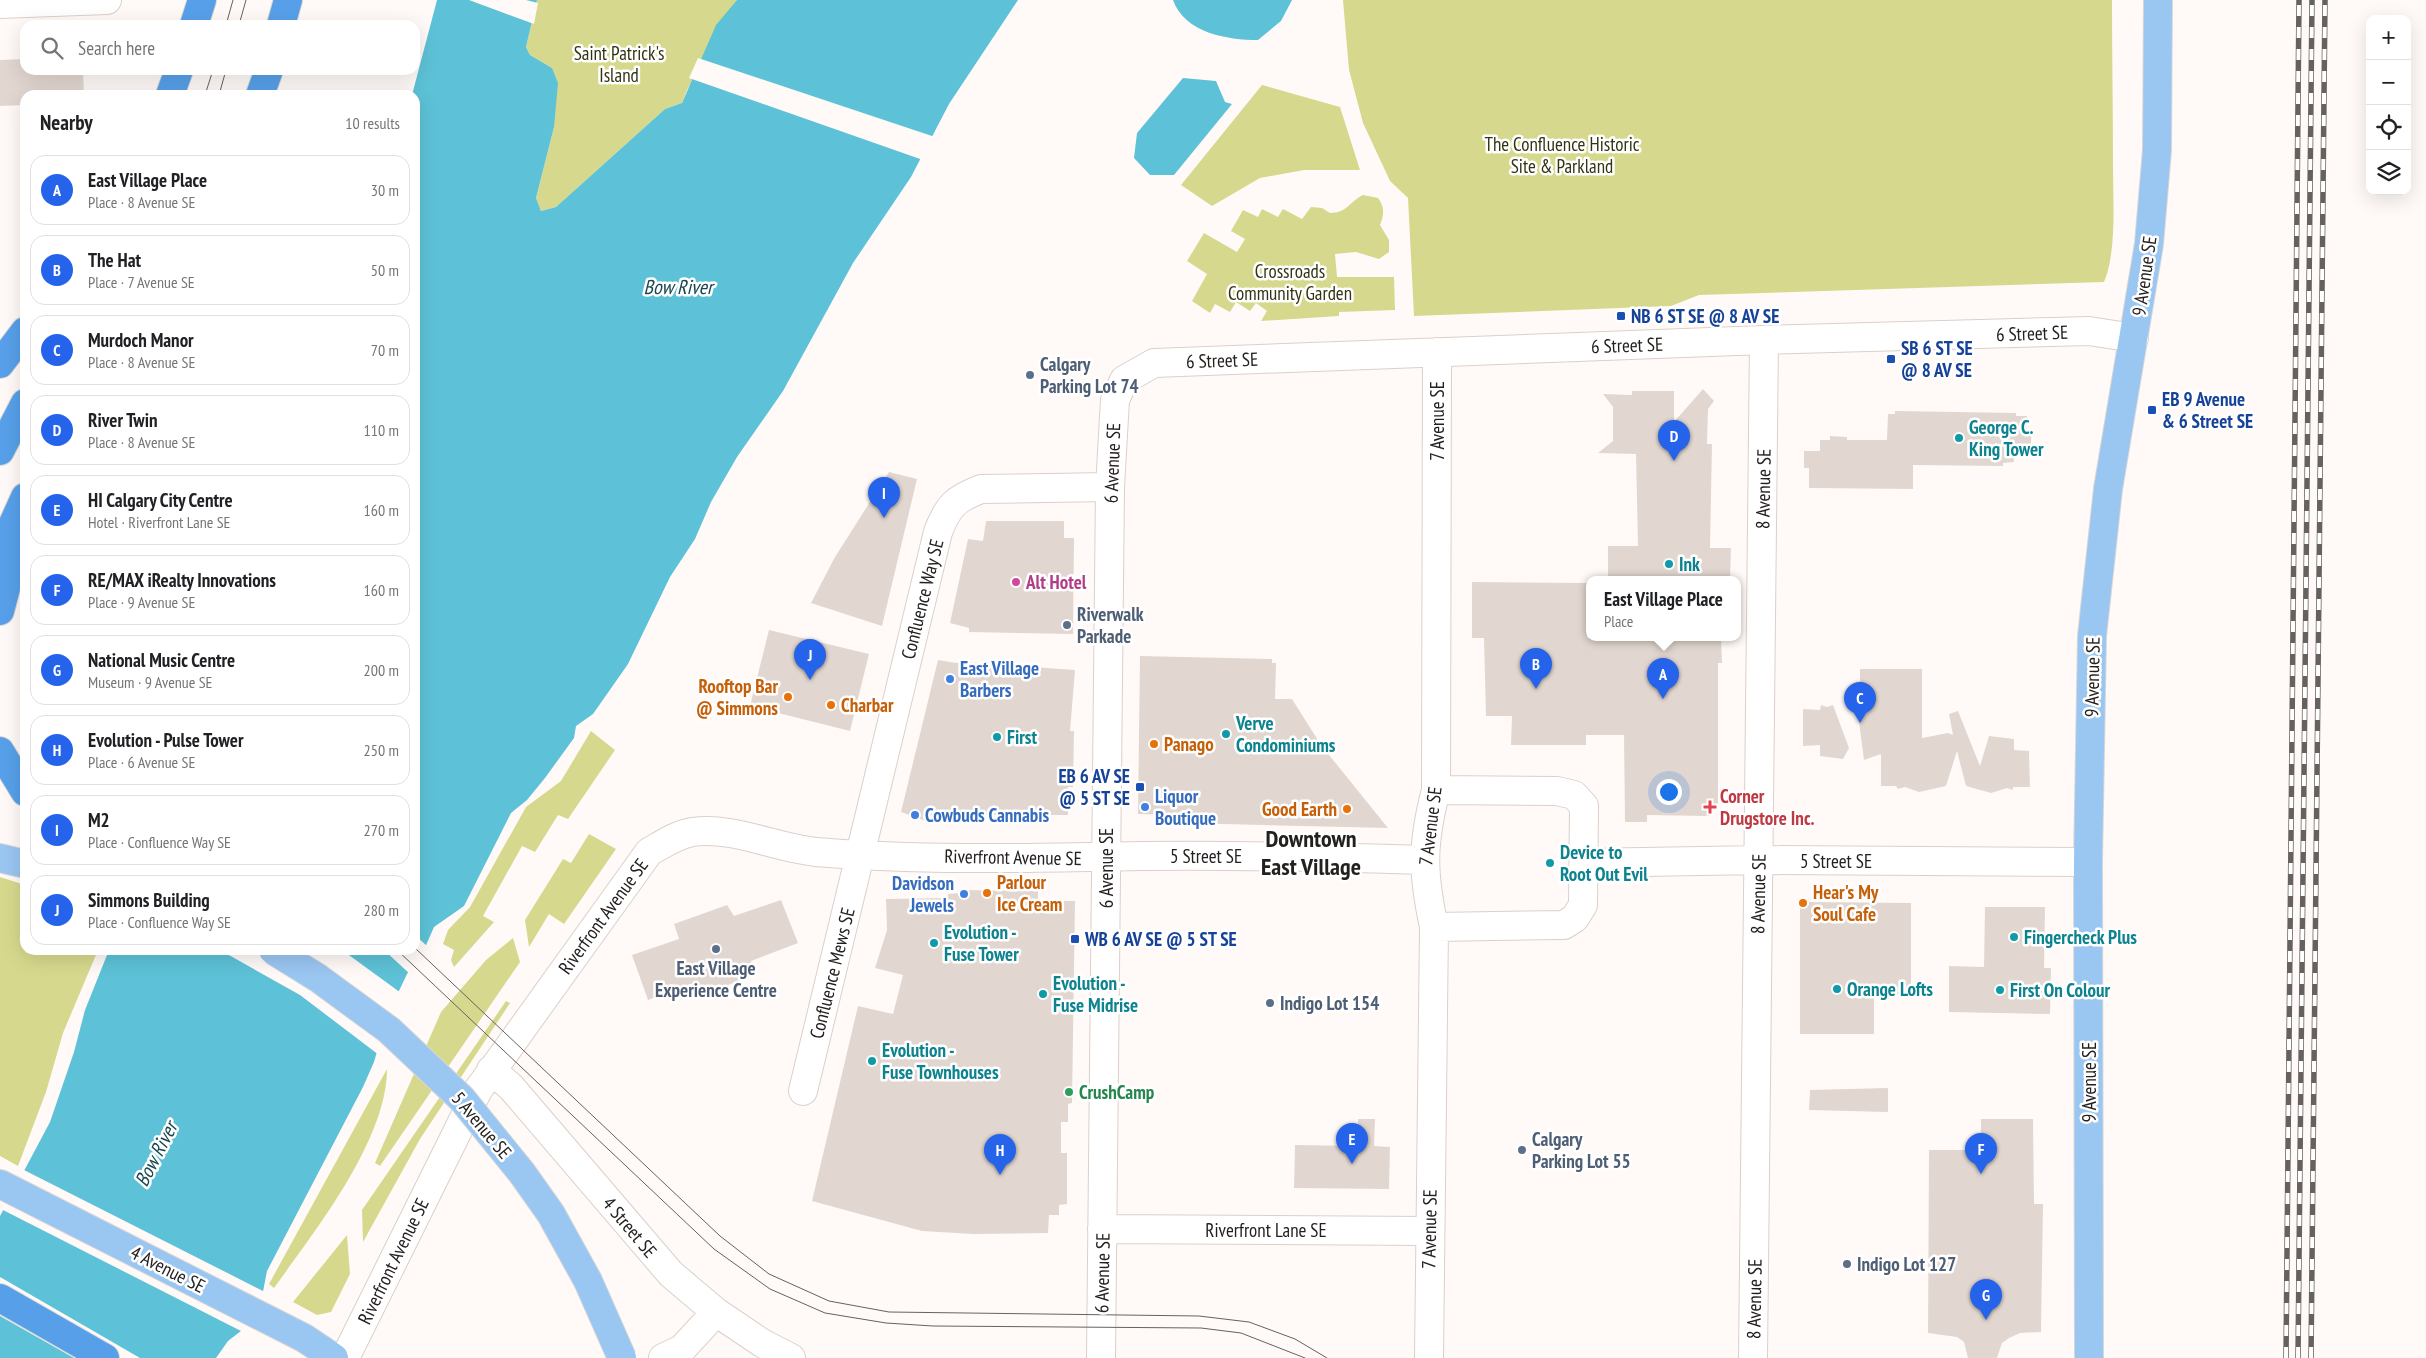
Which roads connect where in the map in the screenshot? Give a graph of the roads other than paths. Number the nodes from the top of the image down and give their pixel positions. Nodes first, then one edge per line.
1 (107, 0) edge
2 (202, 0) edge
3 (288, 0) edge
4 (2158, 0) edge
5 (0, 4) edge
6 (196, 20) edge
7 (282, 20) edge
8 (267, 75) edge
9 (262, 90) edge
10 (20, 338) edge
11 (2134, 338) junction
12 (1764, 340) junction
13 (1437, 352) junction
14 (0, 364) edge
15 (1124, 380) joint
16 (20, 413) edge
17 (0, 451) edge
18 (1110, 487) junction
19 (20, 508) edge
20 (4, 542) edge
21 (0, 611) edge
22 (0, 751) edge
23 (20, 784) edge
24 (1436, 790) junction
25 (859, 854) junction
26 (1107, 857) junction
27 (0, 858) edge
28 (1424, 860) junction
29 (1759, 860) junction
30 (2088, 862) junction
31 (20, 863) edge
32 (1584, 863) junction
33 (1434, 927) junction
34 (281, 955) edge
35 (491, 1070) junction
36 (803, 1091) dead end
37 (0, 1184) edge
38 (1102, 1230) junction
39 (1429, 1231) junction
40 (0, 1298) edge
41 (716, 1312) junction
42 (105, 1358) edge
43 (334, 1358) edge
44 (345, 1358) edge
45 (622, 1358) edge
46 (663, 1358) edge
47 (792, 1358) edge
48 (1101, 1358) edge
49 (1429, 1358) edge
50 (1753, 1358) edge
51 (2089, 1358) edge

1 - 5 street
2 - 6 highway
3 - 7 highway
4 - 11 main road, 9 Avenue SE
8 - 9 highway
10 - 14 highway
11 - 12 street, 6 Street SE
11 - 30 main road, 9 Avenue SE
12 - 13 street, 6 Street SE
12 - 29 street, 8 Avenue SE
13 - 15 street, 6 Street SE
13 - 24 street, 7 Avenue SE
15 - 18 street, 6 Avenue SE
16 - 17 highway
18 - 25 street, Confluence Way SE
18 - 26 street, 6 Avenue SE
19 - 20 highway
20 - 21 highway
22 - 23 highway
24 - 28 street, 7 Avenue SE
24 - 32 street
25 - 26 street, Riverfront Avenue SE
25 - 35 street, Riverfront Avenue SE
25 - 36 street, Confluence Mews SE
26 - 28 street, 5 Street SE
26 - 38 street, 6 Avenue SE
27 - 31 main road
28 - 33 street, 7 Avenue SE
29 - 30 street, 5 Street SE
29 - 32 street, 5 Street SE
29 - 50 street, 8 Avenue SE
30 - 51 main road, 9 Avenue SE
32 - 33 street
33 - 39 street, 7 Avenue SE
34 - 45 main road, 5 Avenue SE, bridge
35 - 41 street, 4 Street SE
35 - 44 street, Riverfront Avenue SE
37 - 43 main road, 4 Avenue SE
38 - 39 street, Riverfront Lane SE
38 - 48 street, 6 Avenue SE
39 - 49 street, 7 Avenue SE
40 - 42 highway
41 - 46 street
41 - 47 street, 4 Street SE

